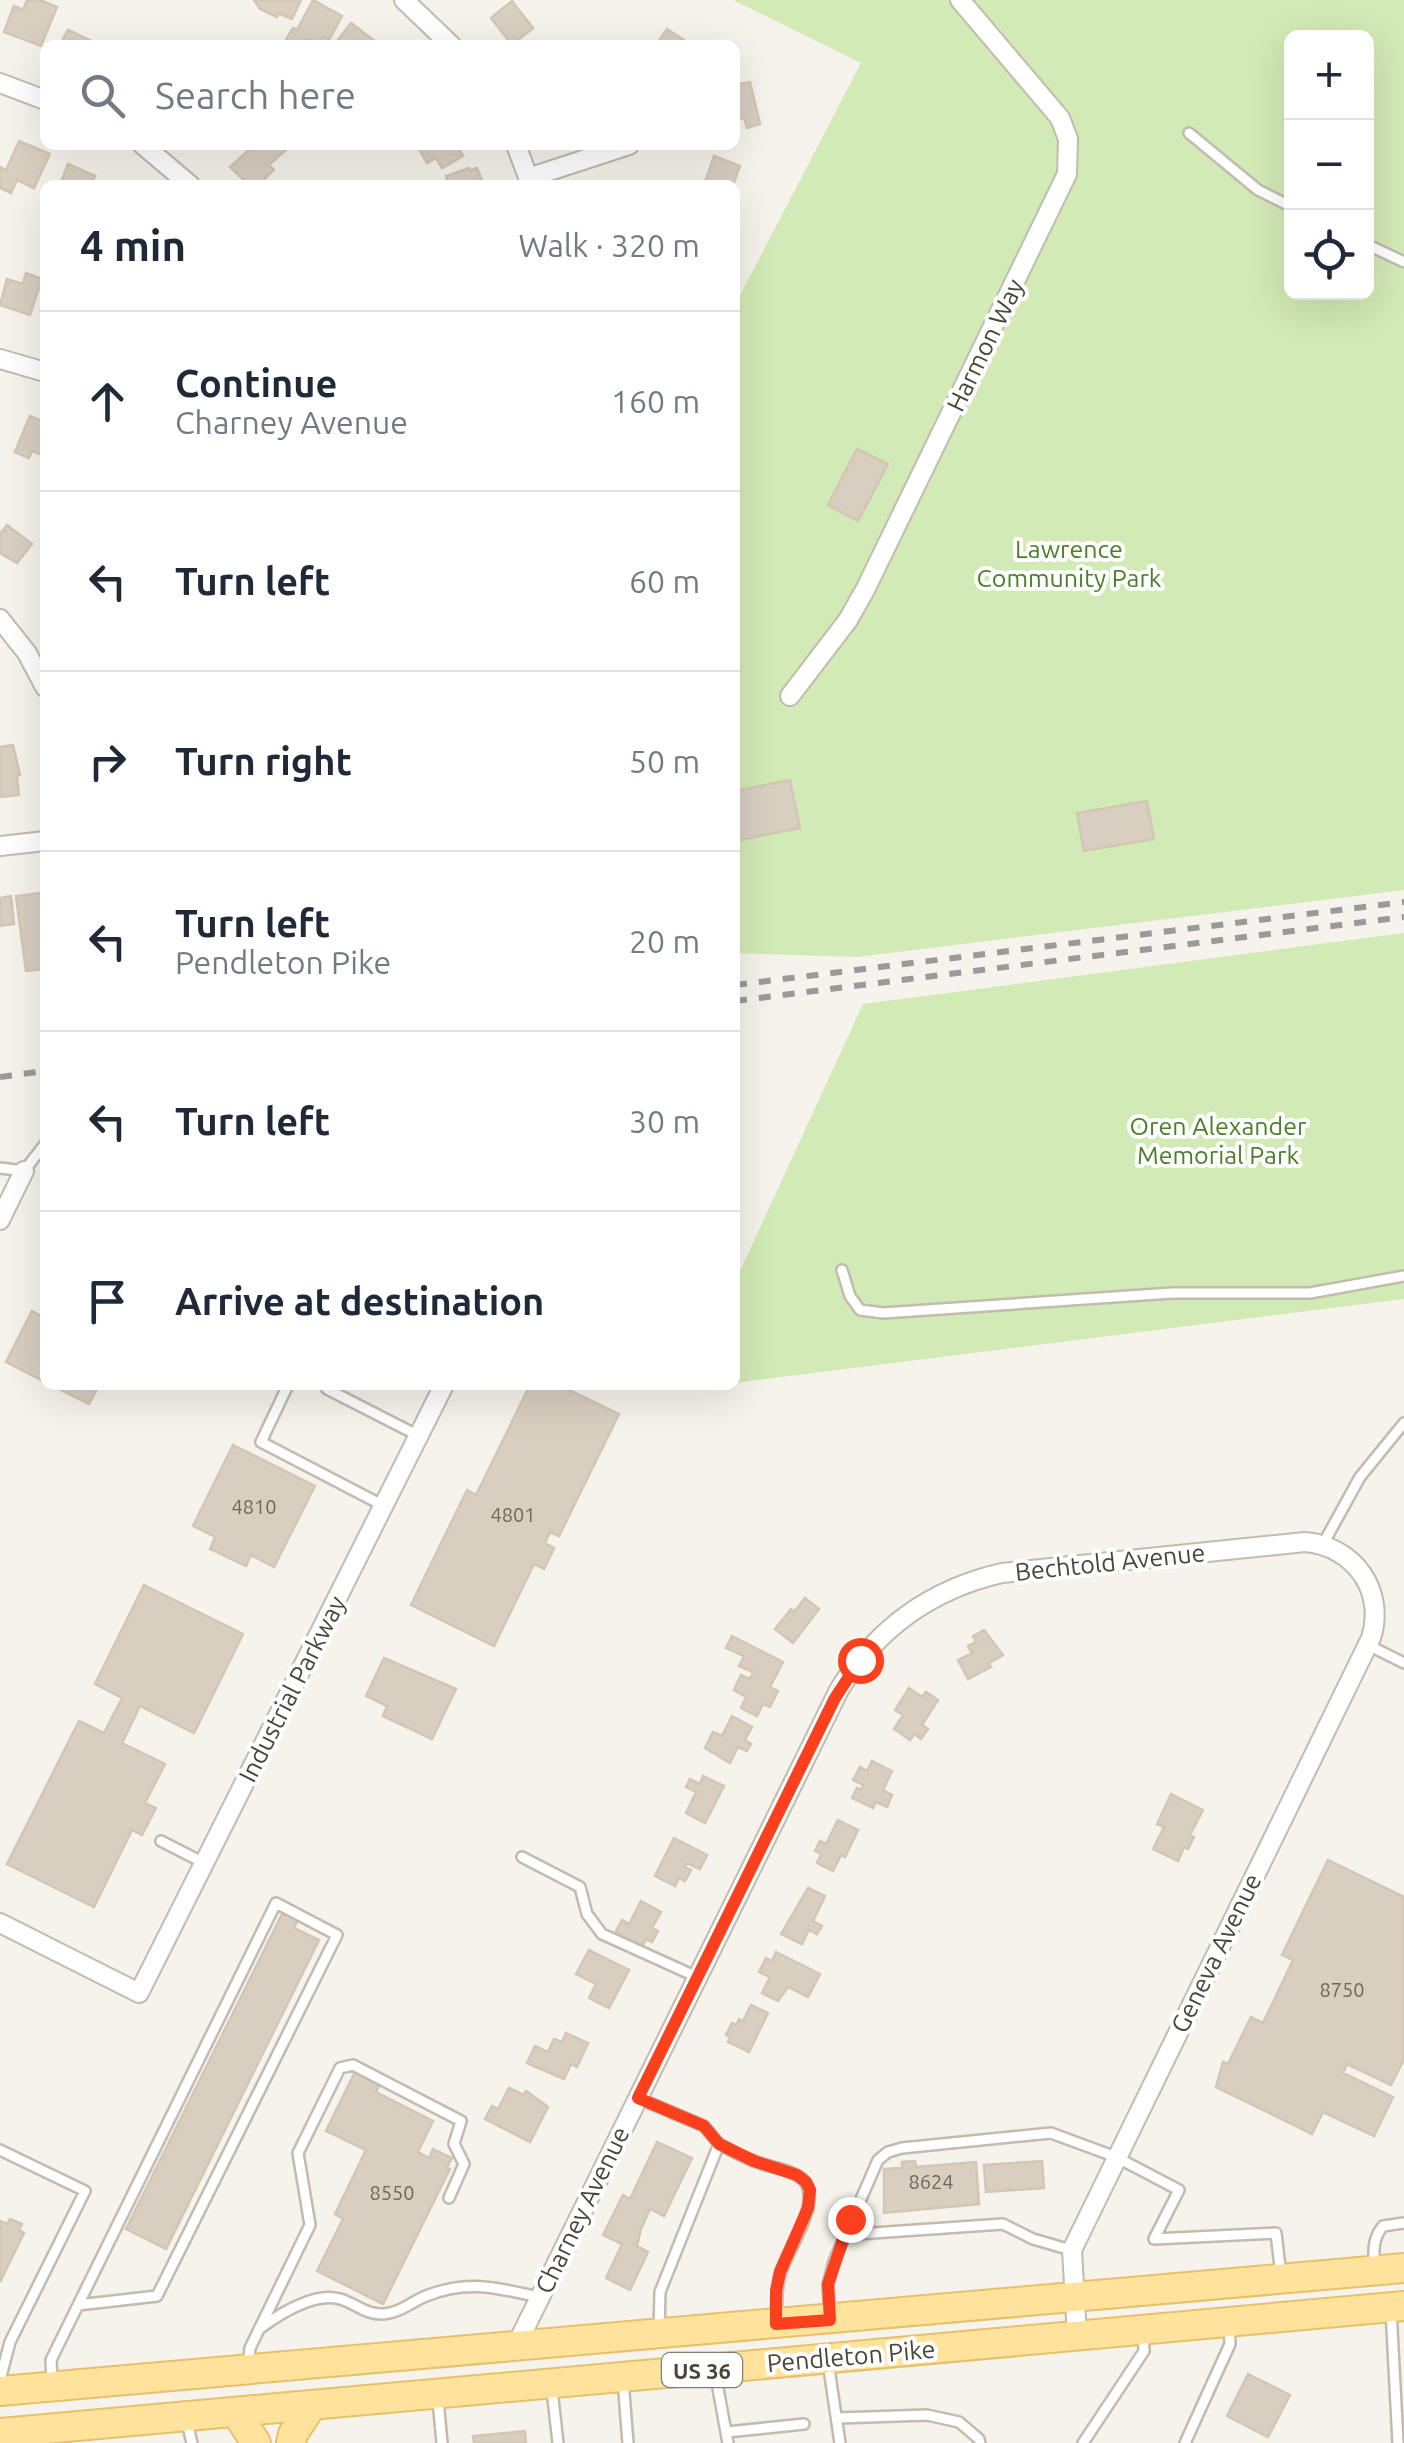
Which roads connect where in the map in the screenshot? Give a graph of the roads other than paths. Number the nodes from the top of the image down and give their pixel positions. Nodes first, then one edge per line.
1 (404, 0) edge
2 (960, 0) edge
3 (446, 40) edge
4 (0, 82) edge
5 (40, 98) edge
6 (1189, 132) dead end
7 (149, 150) edge
8 (518, 150) edge
9 (615, 150) edge
10 (184, 180) edge
11 (528, 180) edge
12 (534, 180) edge
13 (1284, 202) edge
14 (1374, 248) edge
15 (1404, 262) edge
16 (0, 358) edge
17 (40, 370) edge
18 (0, 619) edge
19 (40, 679) edge
20 (790, 696) dead end
21 (40, 842) edge
22 (0, 846) edge
23 (40, 1150) edge
24 (0, 1168) edge
25 (24, 1170) junction
26 (0, 1220) edge
27 (842, 1270) dead end
28 (1404, 1276) edge
29 (286, 1390) edge
30 (332, 1390) edge
31 (441, 1390) edge
32 (1404, 1423) edge
33 (418, 1436) junction
34 (384, 1506) junction
35 (1322, 1546) junction
36 (1368, 1645) junction
37 (868, 1649) joint
38 (1404, 1663) edge
39 (161, 1841) dead end
40 (522, 1857) dead end
41 (204, 1863) junction
42 (0, 1923) edge
43 (697, 1977) junction
44 (638, 2098) junction
45 (719, 2144) junction
46 (0, 2150) edge
47 (1116, 2157) junction
48 (449, 2198) dead end
49 (1404, 2224) edge
50 (844, 2235) junction
51 (1072, 2250) junction
52 (1404, 2268) edge
53 (1374, 2270) junction
54 (1282, 2278) junction
55 (1073, 2296) junction
56 (539, 2297) junction
57 (78, 2305) junction
58 (1397, 2307) edge
59 (830, 2320) junction
60 (1229, 2322) junction
61 (776, 2324) junction
62 (1143, 2328) junction
63 (260, 2329) junction
64 (659, 2334) junction
65 (1077, 2336) junction
66 (516, 2346) junction
67 (826, 2356) junction
68 (715, 2368) junction
69 (248, 2369) junction
70 (623, 2377) junction
71 (0, 2380) edge
72 (551, 2382) junction
73 (52, 2386) junction
74 (0, 2391) edge
75 (436, 2392) junction
76 (312, 2406) junction
77 (237, 2414) junction
78 (838, 2418) junction
79 (804, 2424) dead end
80 (189, 2431) edge
81 (0, 2433) edge
82 (100, 2434) edge
83 (728, 2437) edge
84 (256, 2443) edge
85 (291, 2443) edge
86 (442, 2443) edge
87 (558, 2443) edge
88 (628, 2443) edge
89 (840, 2443) edge
90 (980, 2443) edge
91 (1083, 2443) edge
92 (1185, 2443) edge
93 (1398, 2443) edge

1 - 3 street
2 - 20 street, Harmon Way
4 - 5 street
6 - 13 lane
7 - 10 street
8 - 11 street
9 - 12 street
14 - 15 lane
16 - 17 street
18 - 19 street
21 - 22 street
23 - 25 lane
24 - 25 lane
25 - 26 street
27 - 28 lane
29 - 34 lane
30 - 33 lane
31 - 33 street, Industrial Parkway
32 - 35 lane
33 - 34 street, Industrial Parkway
34 - 41 street, Industrial Parkway
35 - 36 street, Geneva Avenue
35 - 37 street, Bechtold Avenue
36 - 38 lane
36 - 47 street, Geneva Avenue
37 - 43 street, Charney Avenue
39 - 41 lane
40 - 43 lane
41 - 42 street, Industrial Parkway
43 - 44 street, Charney Avenue
44 - 45 lane
44 - 56 street, Charney Avenue
45 - 61 lane
45 - 64 lane
46 - 71 lane
47 - 50 lane
47 - 51 street, Geneva Avenue
47 - 54 lane
48 - 63 lane
49 - 53 lane
50 - 51 lane
50 - 59 lane
51 - 55 street, Geneva Avenue
52 - 53 main road, Pendleton Pike / US 36
53 - 54 main road, Pendleton Pike / US 36
54 - 55 main road, Pendleton Pike / US 36
55 - 59 main road, Pendleton Pike / US 36
55 - 65 street, Geneva Avenue
56 - 63 lane
56 - 66 street, Charney Avenue
57 - 57 lane
57 - 73 lane
58 - 60 main road, Pendleton Pike / US 36
58 - 93 lane
59 - 61 main road, Pendleton Pike / US 36
60 - 62 main road, Pendleton Pike / US 36
60 - 92 lane
61 - 64 main road, Pendleton Pike / US 36
62 - 65 main road, Pendleton Pike / US 36
62 - 91 lane
63 - 69 lane
64 - 66 main road, Pendleton Pike / US 36
65 - 67 main road, Pendleton Pike / US 36
66 - 69 main road, Pendleton Pike / US 36
67 - 68 main road, Pendleton Pike / US 36
67 - 78 lane
68 - 70 main road, Pendleton Pike / US 36
68 - 83 lane
69 - 73 main road, Pendleton Pike / US 36
70 - 72 main road, Pendleton Pike / US 36
70 - 88 lane
72 - 75 main road, Pendleton Pike / US 36
72 - 87 lane
73 - 74 main road, Pendleton Pike / US 36
75 - 76 main road, Pendleton Pike / US 36
75 - 86 lane
76 - 77 main road, Pendleton Pike / US 36
76 - 85 main road
77 - 80 main road, Pendleton Pike / US 36
77 - 84 main road
78 - 89 lane
78 - 90 lane
79 - 83 lane
80 - 82 main road, Pendleton Pike / US 36
81 - 82 main road, Pendleton Pike / US 36

